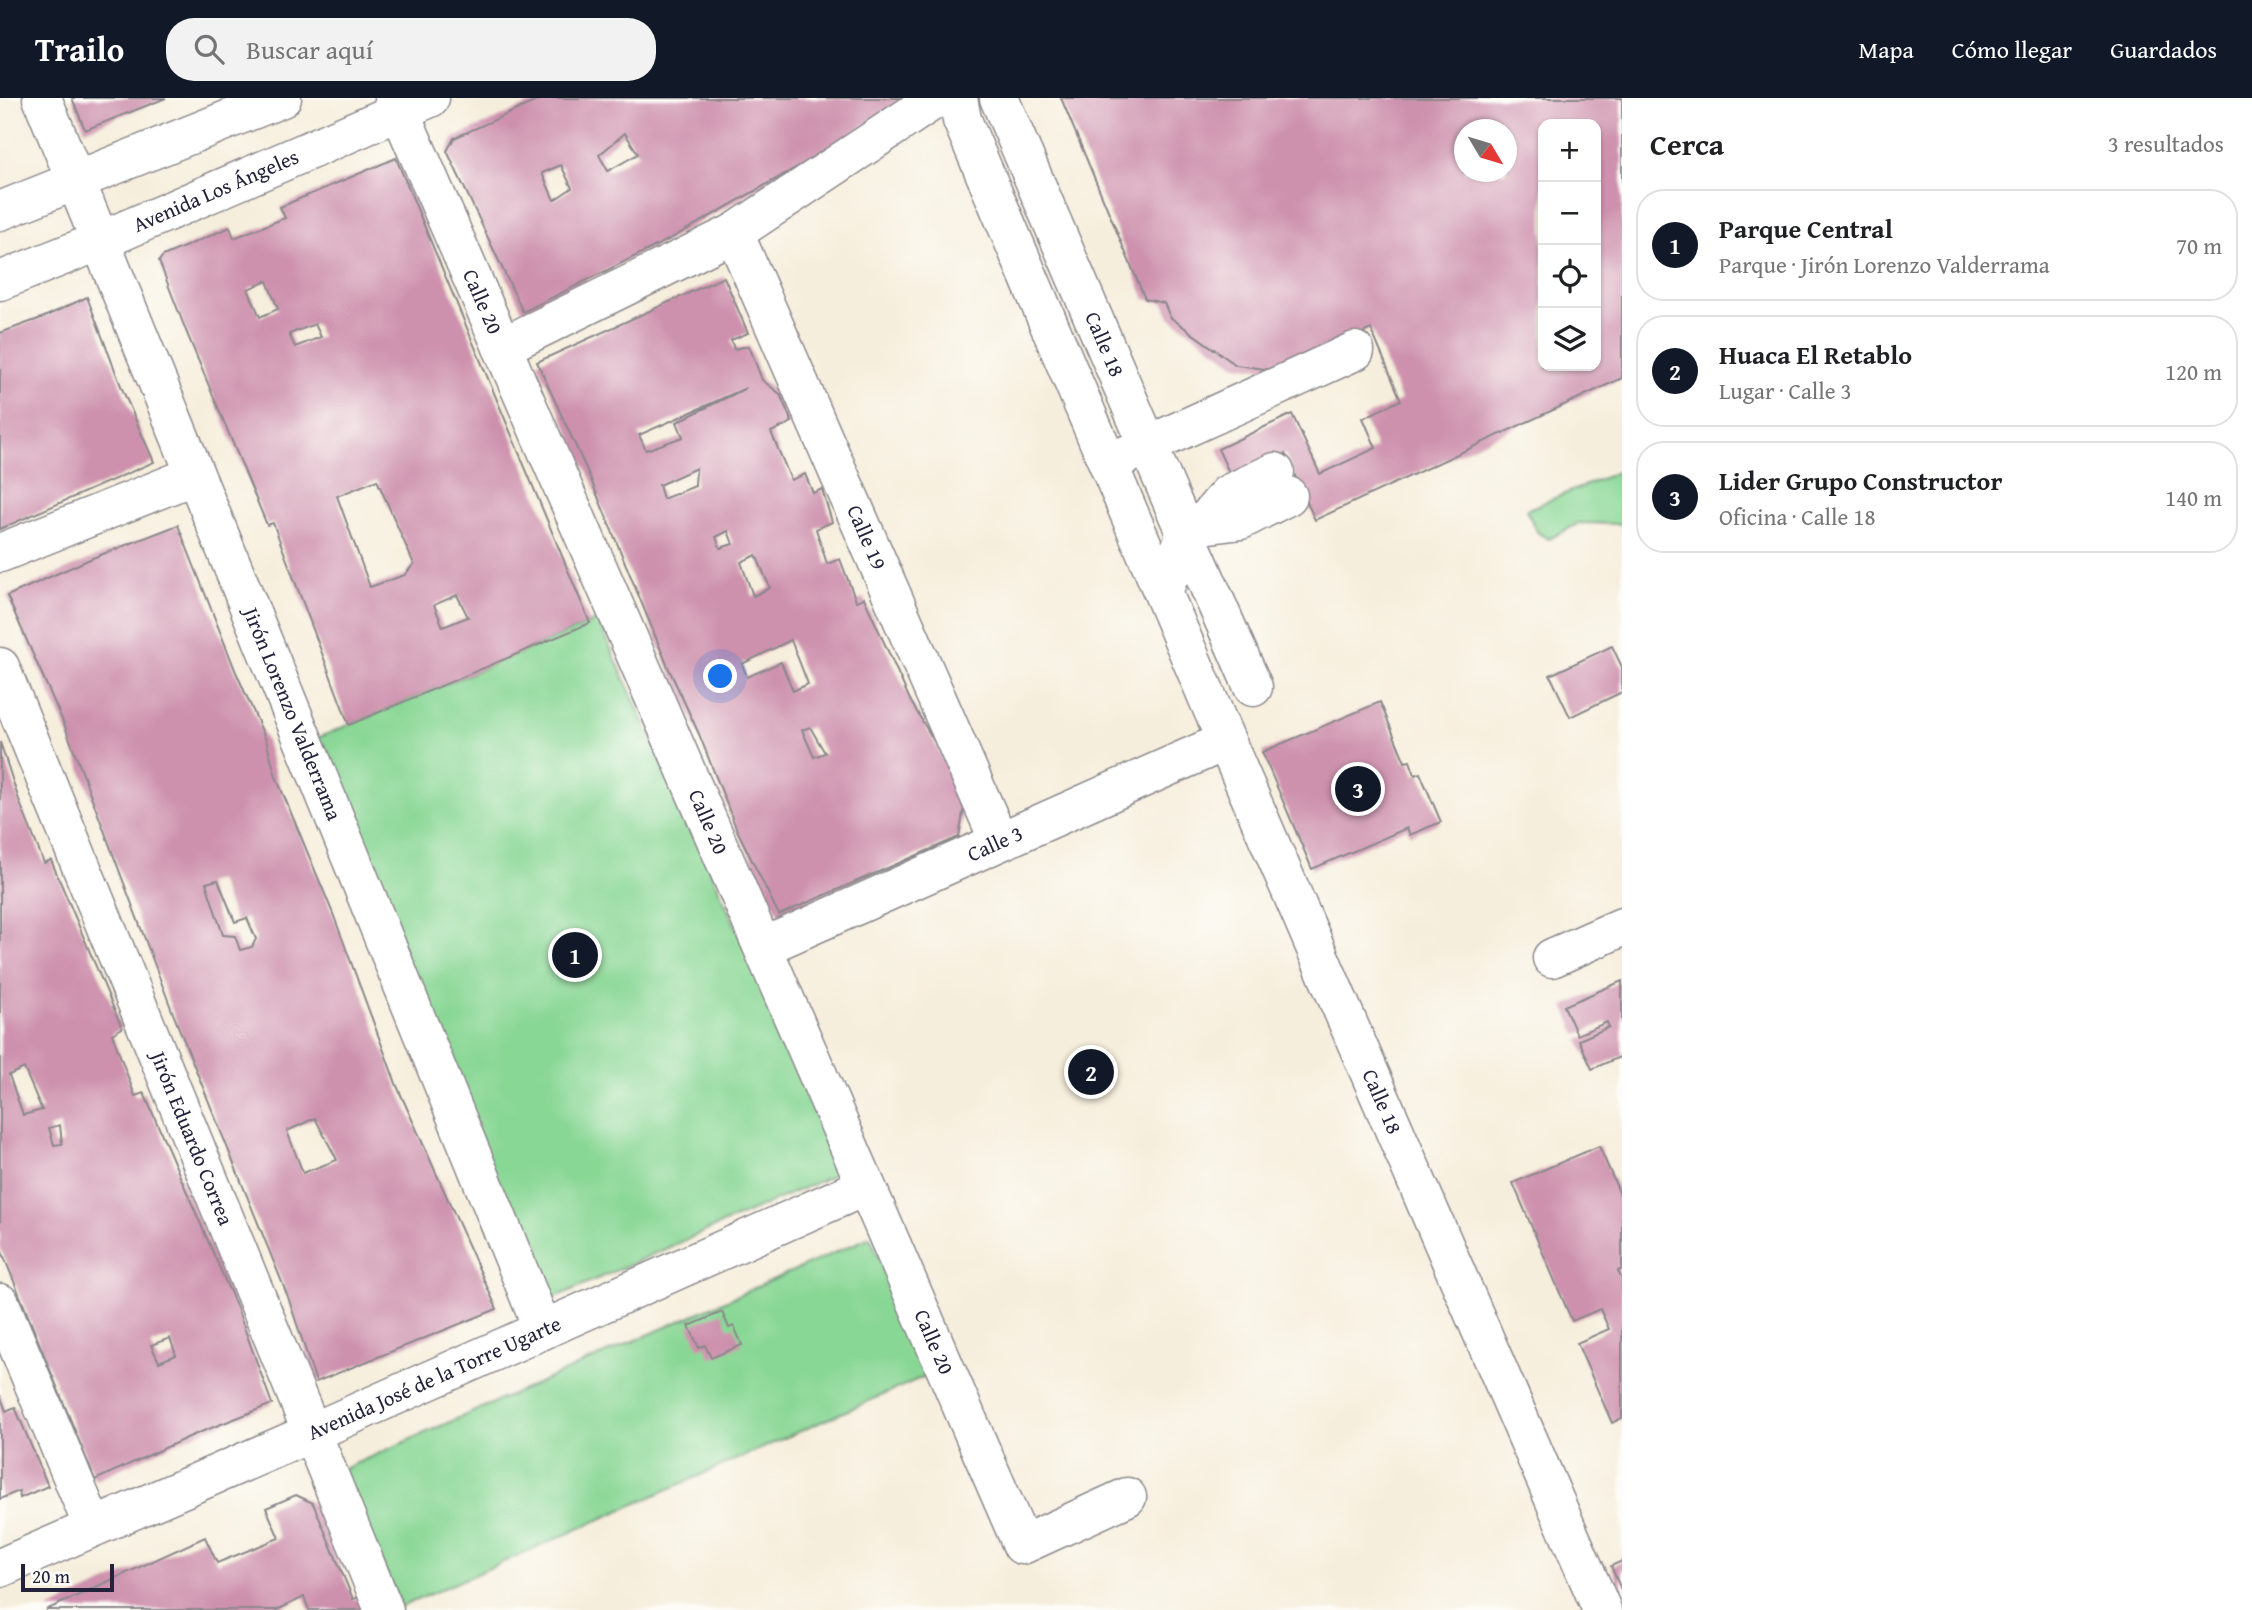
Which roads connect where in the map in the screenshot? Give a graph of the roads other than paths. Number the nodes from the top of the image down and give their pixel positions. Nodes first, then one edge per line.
1 (42, 98) edge
2 (282, 98) edge
3 (937, 98) edge
4 (958, 98) edge
5 (999, 98) edge
6 (408, 102) edge
7 (75, 181) junction
8 (0, 211) edge
9 (734, 233) junction
10 (100, 241) junction
11 (0, 281) edge
12 (502, 347) junction
13 (1355, 351) dead end
14 (1147, 445) junction
15 (1108, 463) junction
16 (195, 475) junction
17 (1281, 484) dead end
18 (1194, 529) junction
19 (0, 553) edge
20 (1163, 592) junction
21 (0, 667) edge
22 (1253, 687) dead end
23 (1226, 741) junction
24 (999, 841) junction
25 (1622, 927) edge
26 (762, 947) junction
27 (1552, 958) dead end
28 (866, 1186) junction
29 (0, 1303) edge
30 (543, 1330) junction
31 (311, 1433) junction
32 (1127, 1497) dead end
33 (93, 1527) junction
34 (0, 1568) edge
35 (384, 1610) edge
36 (1602, 1610) edge

1 - 7 street, Jirón Lorenzo Valderrama
2 - 7 street
3 - 9 street
4 - 15 street, Calle 18
5 - 14 street, Calle 18
6 - 10 street, Avenida Los Ángeles
6 - 12 street, Calle 20
7 - 8 street
7 - 10 street, Jirón Lorenzo Valderrama
9 - 12 street
9 - 24 street, Calle 19
10 - 11 street, Avenida Los Ángeles
10 - 16 street, Jirón Lorenzo Valderrama
12 - 26 street, Calle 20
13 - 14 street
14 - 15 street
14 - 18 street, Calle 18
15 - 20 street, Calle 18
16 - 19 street
16 - 30 street, Jirón Lorenzo Valderrama
17 - 18 street
18 - 20 street
18 - 22 street, Calle 18
20 - 23 street, Calle 18
21 - 31 street, Jirón Eduardo Correa
23 - 24 street, Calle 3
23 - 36 street, Calle 18
24 - 26 street, Calle 3
25 - 27 street
26 - 28 street, Calle 20
28 - 30 street, Avenida José de la Torre Ugarte
28 - 32 street, Calle 20
29 - 33 street
30 - 31 street, Avenida José de la Torre Ugarte
31 - 33 street, Avenida José de la Torre Ugarte
31 - 35 street, Jirón Eduardo Correa
33 - 34 street, Avenida José de la Torre Ugarte

